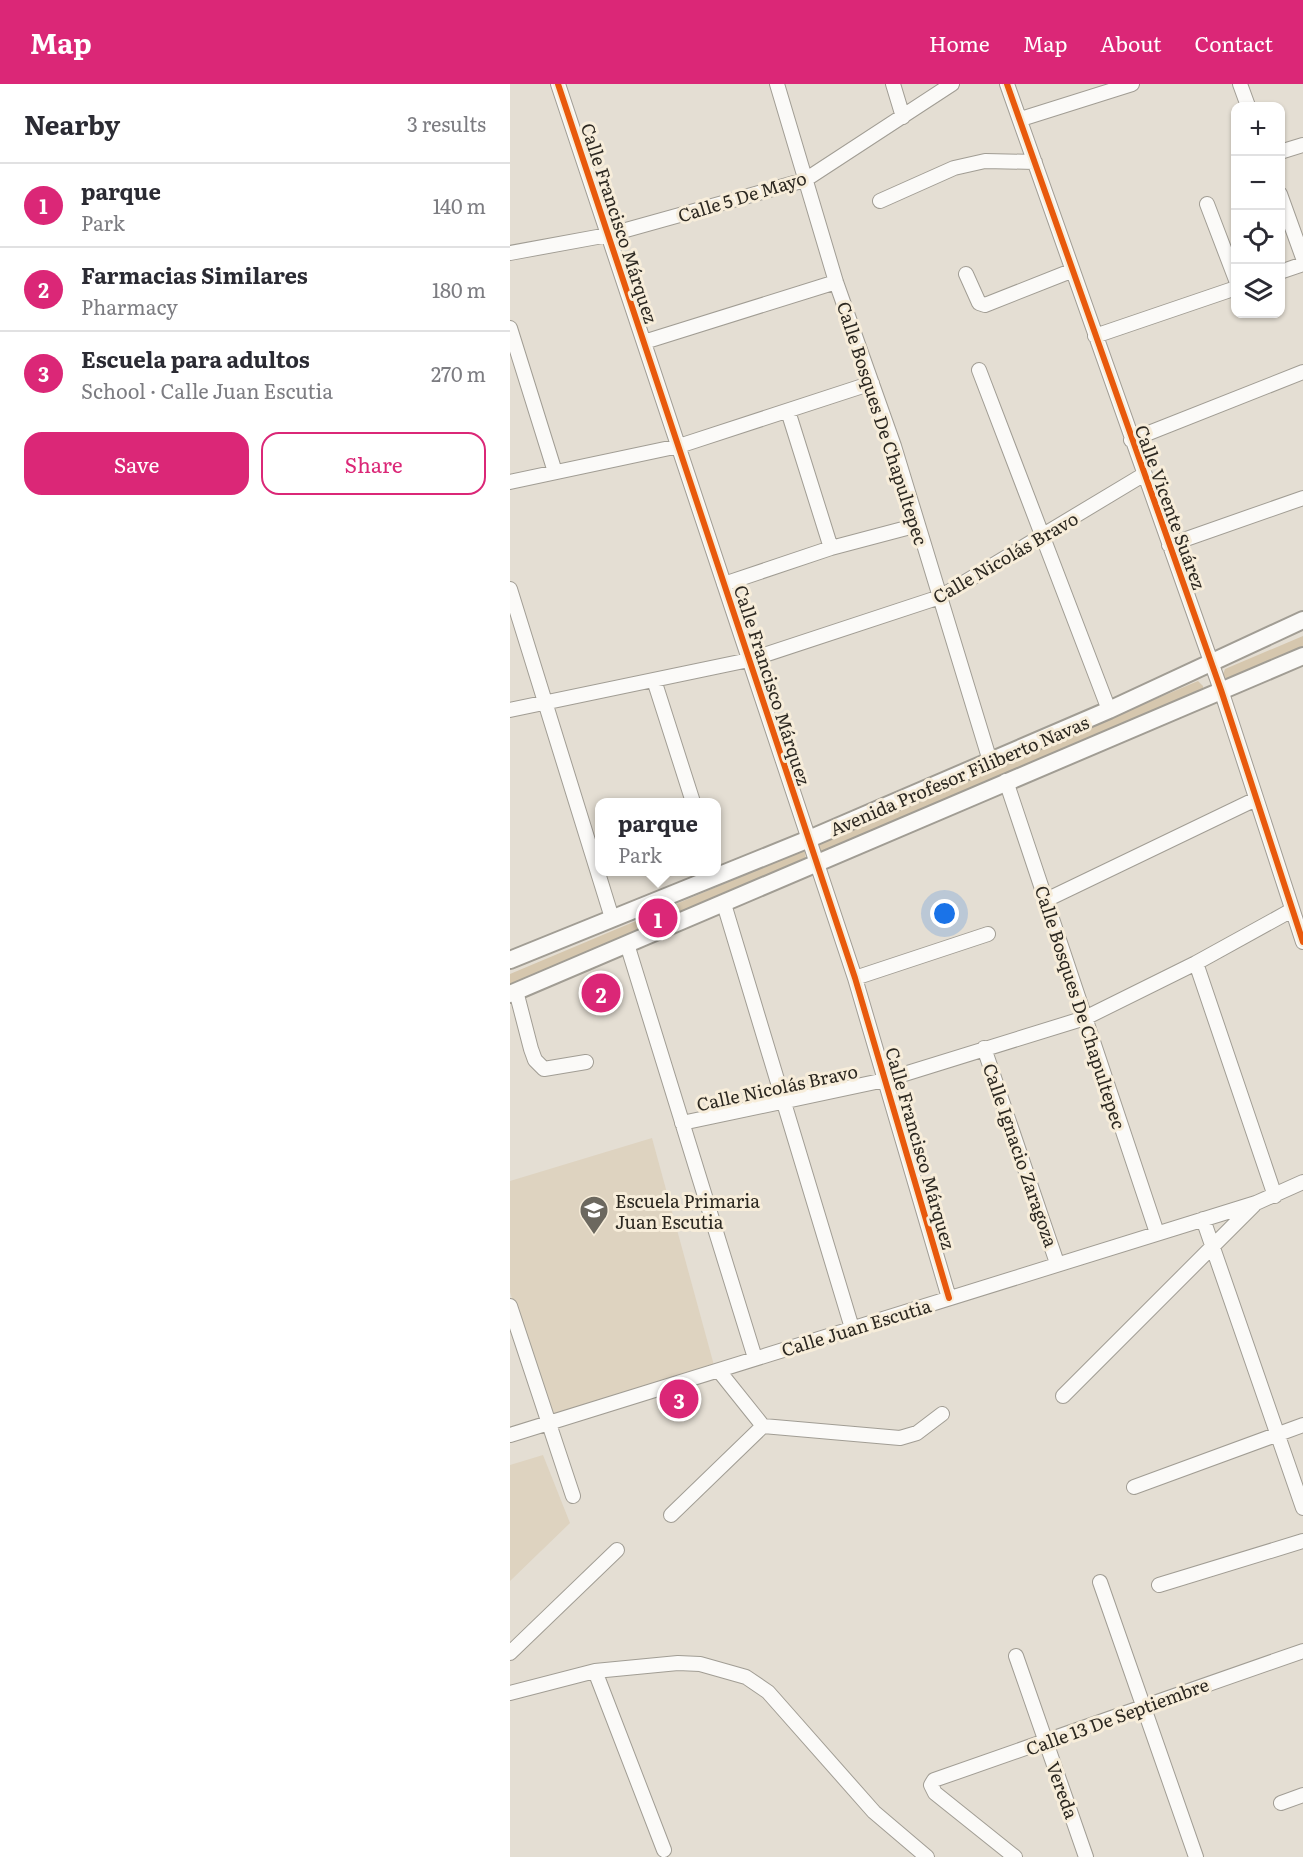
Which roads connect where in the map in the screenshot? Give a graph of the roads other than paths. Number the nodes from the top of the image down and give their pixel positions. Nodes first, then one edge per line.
1 (558, 84) edge
2 (777, 84) edge
3 (892, 84) edge
4 (952, 84) edge
5 (1007, 84) edge
6 (1130, 84) edge
7 (1240, 84) edge
8 (1247, 102) edge
9 (903, 117) junction
10 (1021, 119) junction
11 (1303, 145) edge
12 (1285, 151) edge
13 (1035, 162) junction
14 (806, 180) junction
15 (880, 201) dead end
16 (1206, 204) dead end
17 (1285, 206) edge
18 (608, 235) junction
19 (510, 253) edge
20 (1303, 258) edge
21 (1303, 264) edge
22 (1231, 267) edge
23 (1071, 271) junction
24 (1285, 271) edge
25 (966, 274) dead end
26 (836, 282) junction
27 (1231, 290) edge
28 (510, 328) edge
29 (1095, 336) junction
30 (644, 342) junction
31 (979, 370) dead end
32 (1303, 372) edge
33 (872, 383) junction
34 (788, 411) junction
35 (1131, 440) junction
36 (679, 446) junction
37 (555, 472) junction
38 (1143, 475) junction
39 (510, 482) edge
40 (1303, 498) edge
41 (918, 525) junction
42 (1044, 537) junction
43 (1169, 545) junction
44 (831, 548) junction
45 (724, 584) junction
46 (510, 592) edge
47 (940, 597) junction
48 (1303, 620) edge
49 (1303, 656) edge
50 (749, 660) junction
51 (1210, 662) junction
52 (654, 680) junction
53 (1221, 690) junction
54 (544, 701) junction
55 (510, 710) edge
56 (1108, 710) junction
57 (990, 761) junction
58 (1006, 782) junction
59 (692, 798) edge
60 (1256, 799) junction
61 (809, 839) junction
62 (595, 864) edge
63 (817, 864) junction
64 (721, 873) edge
65 (599, 876) edge
66 (714, 876) edge
67 (1046, 900) junction
68 (724, 904) junction
69 (1292, 910) junction
70 (612, 918) junction
71 (988, 934) dead end
72 (1303, 942) edge
73 (627, 944) junction
74 (510, 960) edge
75 (1196, 963) junction
76 (855, 978) junction
77 (513, 992) edge
78 (1085, 1018) junction
79 (984, 1047) junction
80 (586, 1062) dead end
81 (885, 1080) junction
82 (784, 1101) junction
83 (682, 1123) junction
84 (1303, 1182) edge
85 (1275, 1196) junction
86 (1256, 1203) junction
87 (1203, 1220) junction
88 (1156, 1233) junction
89 (1213, 1248) junction
90 (1057, 1263) junction
91 (949, 1298) junction
92 (510, 1306) edge
93 (852, 1328) junction
94 (755, 1358) junction
95 (719, 1371) junction
96 (1063, 1396) dead end
97 (942, 1414) dead end
98 (549, 1424) junction
99 (1303, 1425) edge
100 (764, 1426) junction
101 (1278, 1434) junction
102 (510, 1435) edge
103 (1134, 1487) dead end
104 (573, 1496) dead end
105 (1303, 1508) edge
106 (670, 1515) dead end
107 (1303, 1541) edge
108 (617, 1550) dead end
109 (1100, 1582) dead end
110 (1159, 1585) dead end
111 (1303, 1651) edge
112 (510, 1653) edge
113 (1016, 1656) dead end
114 (595, 1671) junction
115 (510, 1693) edge
116 (1141, 1706) junction
117 (1045, 1743) junction
118 (1303, 1795) edge
119 (1281, 1803) dead end
120 (664, 1850) dead end
121 (927, 1857) edge
122 (1015, 1857) edge
123 (1086, 1857) edge
124 (1196, 1857) edge

1 - 18 street, Calle Francisco Márquez
2 - 14 street, Calle Bosques De Chapultepec
3 - 9 street
4 - 9 street, Calle 5 De Mayo
5 - 10 street, Calle Vicente Suárez
6 - 10 street
7 - 8 street
9 - 14 street, Calle 5 De Mayo
10 - 13 street, Calle Vicente Suárez
11 - 12 street
13 - 15 street
13 - 23 street, Calle Vicente Suárez
14 - 18 street, Calle 5 De Mayo
14 - 26 street, Calle Bosques De Chapultepec
16 - 22 street
17 - 20 street
18 - 19 street, Calle 5 De Mayo
18 - 30 street, Calle Francisco Márquez
21 - 24 street
23 - 25 street
23 - 29 street, Calle Vicente Suárez
26 - 30 street
26 - 33 street, Calle Bosques De Chapultepec
27 - 29 street
28 - 37 street
29 - 35 street, Calle Vicente Suárez
30 - 36 street, Calle Francisco Márquez
31 - 42 street
32 - 35 street
33 - 34 street
33 - 41 street, Calle Bosques De Chapultepec
34 - 36 street
34 - 44 street
35 - 38 street, Calle Vicente Suárez
36 - 37 street
36 - 45 street, Calle Francisco Márquez
37 - 39 street
38 - 42 street, Calle Nicolás Bravo
38 - 43 street, Calle Vicente Suárez
40 - 43 street, Calle Vicente Suárez
41 - 44 street
41 - 47 street, Calle Bosques De Chapultepec
42 - 47 street, Calle Nicolás Bravo
42 - 56 street
43 - 51 street, Calle Vicente Suárez
44 - 45 street
45 - 50 street, Calle Francisco Márquez
46 - 54 street
47 - 50 street, Calle Nicolás Bravo
47 - 57 street, Calle Bosques De Chapultepec
48 - 51 main road, Avenida Profesor Filiberto Navas
49 - 53 main road, Avenida Profesor Filiberto Navas
50 - 52 street, Calle Nicolás Bravo
50 - 61 street, Calle Francisco Márquez
51 - 53 street, Calle Vicente Suárez
51 - 56 main road, Avenida Profesor Filiberto Navas
52 - 54 street, Calle Nicolás Bravo
52 - 59 street
53 - 58 main road, Avenida Profesor Filiberto Navas
53 - 60 street, Calle Vicente Suárez
54 - 55 street, Calle Nicolás Bravo
54 - 62 street
56 - 57 main road, Avenida Profesor Filiberto Navas
57 - 61 main road, Avenida Profesor Filiberto Navas
58 - 63 main road, Avenida Profesor Filiberto Navas
58 - 67 street, Calle Bosques De Chapultepec
60 - 67 street
60 - 69 street, Calle Vicente Suárez
61 - 63 street, Calle Francisco Márquez
61 - 64 main road, Avenida Profesor Filiberto Navas
63 - 68 main road, Avenida Profesor Filiberto Navas
63 - 76 street, Calle Francisco Márquez
65 - 70 street
66 - 70 main road, Avenida Profesor Filiberto Navas
67 - 78 street, Calle Bosques De Chapultepec
68 - 73 main road, Avenida Profesor Filiberto Navas
68 - 82 street
69 - 72 street, Calle Vicente Suárez
69 - 75 street, Calle Nicolás Bravo
70 - 74 main road, Avenida Profesor Filiberto Navas
71 - 76 street
73 - 77 main road, Avenida Profesor Filiberto Navas
73 - 83 street
75 - 78 street, Calle Nicolás Bravo
75 - 85 street
76 - 81 street, Calle Francisco Márquez
77 - 80 street
78 - 79 street, Calle Nicolás Bravo
78 - 88 street, Calle Bosques De Chapultepec
79 - 81 street, Calle Nicolás Bravo
79 - 90 street, Calle Ignacio Zaragoza
81 - 82 street, Calle Nicolás Bravo
81 - 91 street, Calle Francisco Márquez
82 - 83 street, Calle Nicolás Bravo
82 - 93 street
83 - 94 street
84 - 85 street, Calle Juan Escutia
85 - 86 street, Calle Juan Escutia
86 - 87 street, Calle Juan Escutia
86 - 89 street
87 - 88 street, Calle Juan Escutia
87 - 89 street
88 - 90 street, Calle Juan Escutia
89 - 96 street
89 - 101 street
90 - 91 street, Calle Juan Escutia
91 - 93 street, Calle Juan Escutia
92 - 98 street
93 - 94 street, Calle Juan Escutia
94 - 95 street, Calle Juan Escutia
95 - 98 street, Calle Juan Escutia
95 - 100 street
97 - 100 street
98 - 102 street, Calle Juan Escutia
98 - 104 street
99 - 101 street
100 - 106 street
101 - 103 street
101 - 105 street
107 - 110 street
108 - 112 street
109 - 116 street
111 - 116 street, Calle 13 De Septiembre
113 - 117 street, Vereda
114 - 115 street
114 - 120 street
114 - 121 street
116 - 117 street, Calle 13 De Septiembre
116 - 124 street
117 - 122 street, Calle 13 De Septiembre
117 - 123 street, Vereda
118 - 119 street

